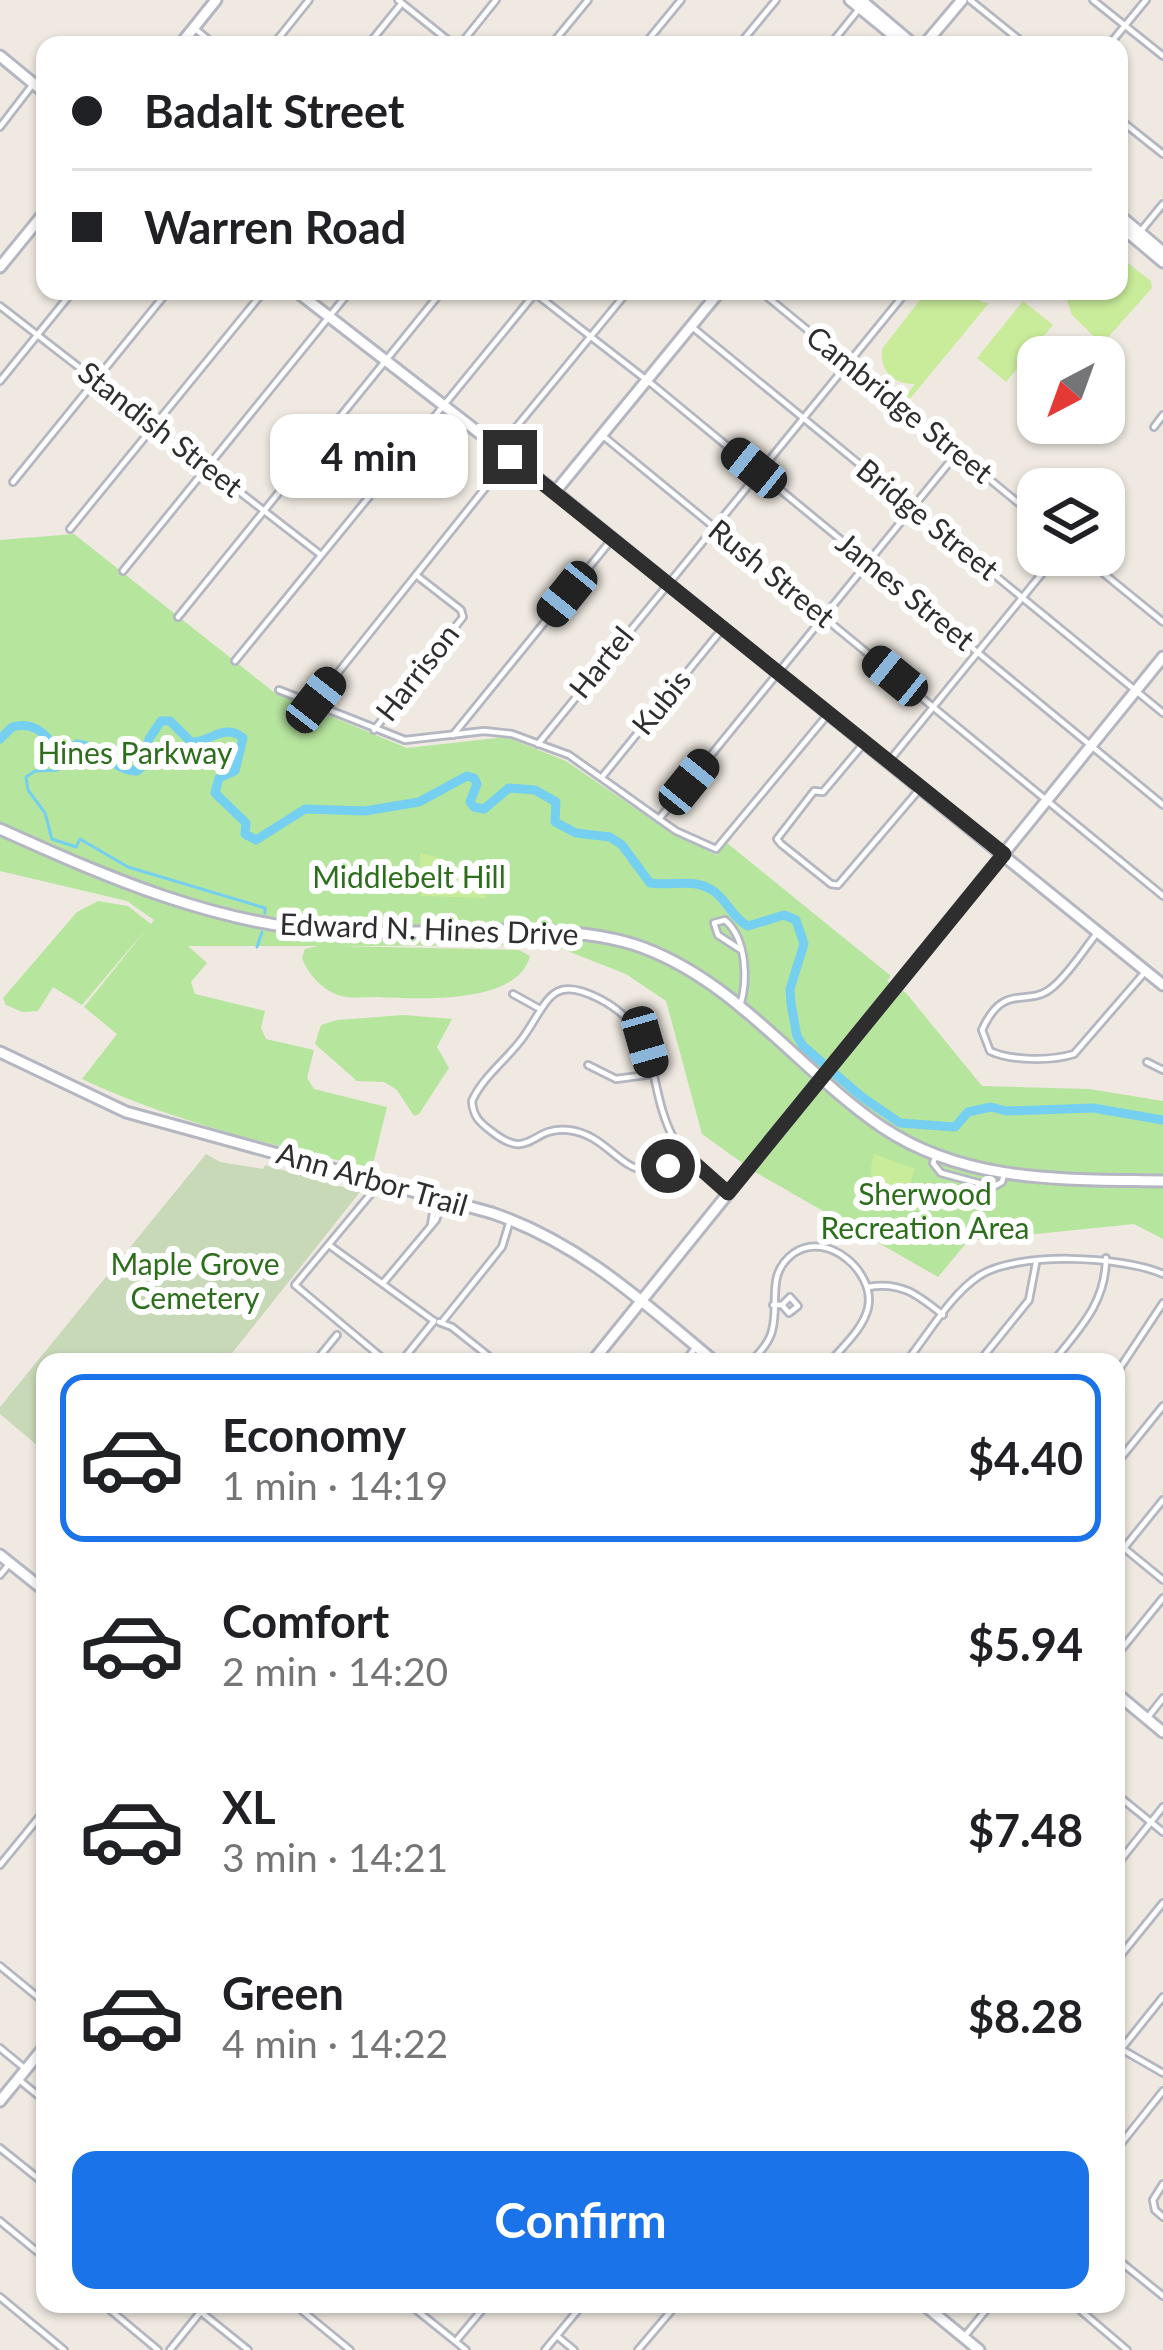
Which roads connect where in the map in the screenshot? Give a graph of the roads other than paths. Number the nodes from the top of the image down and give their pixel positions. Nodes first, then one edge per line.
1 (216, 0) edge
2 (309, 0) edge
3 (496, 0) edge
4 (588, 0) edge
5 (681, 0) edge
6 (776, 0) edge
7 (850, 0) edge
8 (966, 0) edge
9 (1093, 0) edge
10 (1146, 0) edge
11 (400, 2) edge
12 (863, 3) edge
13 (1125, 26) junction
14 (194, 28) junction
15 (187, 36) edge
16 (204, 36) edge
17 (280, 36) edge
18 (375, 36) edge
19 (445, 36) edge
20 (465, 36) edge
21 (558, 36) edge
22 (651, 36) edge
23 (746, 36) edge
24 (837, 36) edge
25 (895, 36) edge
26 (903, 36) edge
27 (932, 36) edge
28 (1014, 36) edge
29 (1117, 36) edge
30 (0, 56) edge
31 (1163, 56) edge
32 (33, 84) junction
33 (36, 86) edge
34 (1128, 126) edge
35 (0, 127) edge
36 (1163, 154) edge
37 (1163, 204) edge
38 (36, 223) edge
39 (1128, 226) edge
40 (1128, 230) edge
41 (1137, 236) junction
42 (1162, 257) edge
43 (0, 267) edge
44 (66, 300) edge
45 (161, 300) edge
46 (257, 300) edge
47 (308, 300) edge
48 (342, 300) edge
49 (435, 300) edge
50 (528, 300) edge
51 (544, 300) edge
52 (620, 300) edge
53 (713, 300) edge
54 (771, 300) edge
55 (900, 300) edge
56 (0, 306) edge
57 (329, 316) junction
58 (692, 326) junction
59 (37, 335) junction
60 (590, 336) junction
61 (385, 360) junction
62 (848, 363) junction
63 (95, 380) junction
64 (646, 380) junction
65 (0, 381) edge
66 (443, 405) junction
67 (1163, 415) edge
68 (803, 418) junction
69 (154, 425) junction
70 (1154, 428) dead end
71 (602, 435) junction
72 (499, 448) junction
73 (957, 453) junction
74 (510, 457) junction
75 (208, 467) junction
76 (759, 472) junction
77 (13, 482) dead end
78 (555, 492) junction
79 (1017, 502) edge
80 (913, 508) junction
81 (263, 511) junction
82 (714, 526) junction
83 (70, 529) dead end
84 (612, 538) junction
85 (321, 555) junction
86 (868, 562) junction
87 (123, 571) dead end
88 (416, 575) junction
89 (1040, 576) edge
90 (1107, 576) edge
91 (667, 583) junction
92 (1022, 598) junction
93 (823, 616) junction
94 (178, 617) dead end
95 (1163, 622) edge
96 (723, 628) junction
97 (977, 652) junction
98 (1163, 657) edge
99 (235, 661) dead end
100 (778, 672) junction
101 (279, 690) dead end
102 (1136, 691) junction
103 (313, 704) junction
104 (933, 707) junction
105 (830, 713) junction
106 (1163, 713) edge
107 (374, 730) junction
108 (451, 737) junction
109 (865, 742) junction
110 (538, 744) junction
111 (1091, 746) junction
112 (889, 761) junction
113 (601, 778) junction
114 (920, 787) junction
115 (1046, 800) junction
116 (1163, 805) edge
117 (659, 819) junction
118 (0, 829) edge
119 (1004, 854) junction
120 (1163, 896) edge
121 (1098, 932) junction
122 (741, 950) junction
123 (1146, 971) junction
124 (1163, 985) edge
125 (514, 994) dead end
126 (740, 1006) junction
127 (540, 1009) junction
128 (0, 1052) edge
129 (1147, 1063) dead end
130 (588, 1065) dead end
131 (1163, 1070) edge
132 (654, 1074) junction
133 (684, 1154) junction
134 (1163, 1181) edge
135 (380, 1183) junction
136 (728, 1193) junction
137 (440, 1199) junction
138 (510, 1219) junction
139 (329, 1245) junction
140 (1106, 1258) junction
141 (1036, 1263) junction
142 (1163, 1274) edge
143 (384, 1282) junction
144 (868, 1287) junction
145 (641, 1301) junction
146 (1163, 1303) edge
147 (773, 1305) junction
148 (782, 1305) dead end
149 (944, 1315) junction
150 (438, 1322) junction
151 (338, 1335) dead end
152 (697, 1346) junction
153 (323, 1353) edge
154 (376, 1353) edge
155 (409, 1353) edge
156 (483, 1353) edge
157 (599, 1353) edge
158 (691, 1353) edge
159 (705, 1353) edge
160 (757, 1353) edge
161 (837, 1353) edge
162 (913, 1353) edge
163 (987, 1353) edge
164 (1059, 1353) edge
165 (1125, 1360) edge
166 (1163, 1406) edge
167 (1125, 1453) edge
168 (1163, 1500) edge
169 (1125, 1547) edge
170 (1125, 1549) edge
171 (0, 1555) edge
172 (10, 1563) junction
173 (0, 1575) edge
174 (1163, 1580) edge
175 (36, 1585) edge
176 (1163, 1598) edge
177 (1125, 1645) edge
178 (1163, 1698) edge
179 (1125, 1701) edge
180 (1146, 1718) junction
181 (1163, 1732) edge
182 (1125, 1801) edge
183 (1163, 1808) edge
184 (36, 1821) edge
185 (1151, 1822) junction
186 (1163, 1832) edge
187 (1125, 1855) edge
188 (1, 1863) edge
189 (1163, 1903) edge
190 (1125, 1950) edge
191 (0, 1966) edge
192 (36, 1996) edge
193 (1163, 1996) edge
194 (1125, 2040) edge
195 (0, 2048) edge
196 (1125, 2051) edge
197 (36, 2057) edge
198 (26, 2069) junction
199 (1163, 2073) edge
200 (18, 2079) junction
201 (1163, 2091) edge
202 (36, 2094) edge
203 (0, 2101) edge
204 (1125, 2134) edge
205 (0, 2148) edge
206 (36, 2177) edge
207 (1163, 2184) edge
208 (1163, 2217) edge
209 (0, 2222) edge
210 (36, 2251) edge
211 (1125, 2265) edge
212 (1163, 2296) edge
213 (0, 2297) edge
214 (114, 2313) edge
215 (199, 2313) edge
216 (201, 2313) edge
217 (305, 2313) edge
218 (420, 2313) edge
219 (480, 2313) edge
220 (576, 2313) edge
221 (669, 2313) edge
222 (934, 2313) edge
223 (983, 2313) edge
224 (1084, 2313) edge
225 (557, 2336) junction
226 (963, 2337) junction
227 (456, 2342) junction
228 (64, 2350) edge
229 (158, 2350) edge
230 (170, 2350) edge
231 (248, 2350) edge
232 (350, 2350) edge
233 (466, 2350) edge
234 (545, 2350) edge
235 (574, 2350) edge
236 (638, 2350) edge
237 (979, 2350) edge
238 (1127, 2350) edge

1 - 14 street
2 - 17 street
3 - 20 street
4 - 21 street
5 - 22 street
6 - 23 street
7 - 12 street
8 - 27 street
8 - 28 street
9 - 13 street
10 - 13 street
11 - 18 street
11 - 19 street
12 - 24 street
12 - 25 street
12 - 26 street
13 - 29 street
13 - 31 street
14 - 15 street
14 - 16 street
30 - 32 street
32 - 33 street
32 - 35 street
34 - 36 street
37 - 41 street
38 - 43 street
39 - 41 street
40 - 41 street
41 - 42 street
44 - 59 street
45 - 63 street
46 - 69 street
47 - 57 street
48 - 57 street
49 - 61 street
50 - 66 street
51 - 60 street, James Street
52 - 60 street
53 - 58 street
54 - 62 street, Cambridge Street
55 - 62 street, Hartel
56 - 59 street, Standish Street
57 - 61 street
57 - 75 street
58 - 64 street
58 - 68 street, Bridge Street
59 - 63 street, Standish Street
59 - 65 street
60 - 64 street, James Street
60 - 72 street
61 - 66 street
61 - 81 street
62 - 68 street, Hartel
62 - 73 street, Cambridge Street
63 - 69 street, Standish Street
63 - 77 street
64 - 71 street
64 - 76 street, James Street
66 - 72 street
66 - 85 street
67 - 70 street
68 - 76 street, Hartel
68 - 80 street, Bridge Street
69 - 75 street, Standish Street
69 - 83 street
71 - 78 street
71 - 82 street, Rush Street
72 - 74 street
73 - 79 street, Cambridge Street
73 - 80 street
74 - 78 street
74 - 88 street
75 - 81 street, Standish Street
75 - 87 street
76 - 82 street, Hartel
76 - 86 street, James Street
78 - 84 street
80 - 86 street
80 - 92 street, Bridge Street
81 - 85 street, Standish Street
81 - 94 street
82 - 91 street, Hartel
82 - 93 street, Rush Street
84 - 91 street
84 - 108 street
85 - 99 street
86 - 93 street
86 - 97 street, James Street
88 - 103 street
88 - 107 street, Harrison
89 - 92 street
90 - 95 street
91 - 96 street
91 - 110 street, Hartel
92 - 97 street
92 - 102 street, Bridge Street
93 - 100 street
93 - 104 street, Rush Street
96 - 100 street
96 - 113 street, Kubis
97 - 104 street
97 - 111 street, James Street
98 - 102 street
100 - 105 street
100 - 117 street
101 - 103 street
102 - 106 street, Bridge Street
102 - 111 street
103 - 107 street
104 - 112 street
104 - 115 street, Rush Street
105 - 109 street
105 - 117 street
107 - 108 street
108 - 110 street
109 - 112 street
109 - 114 street
110 - 113 street
111 - 115 street
111 - 116 street, James Street
112 - 114 street
113 - 117 street
114 - 119 street
115 - 119 street
115 - 120 street, Rush Street
118 - 126 street, Edward N. Hines Drive
119 - 121 street
119 - 136 street, bridge
121 - 123 street
121 - 123 street
122 - 122 street
122 - 126 street
123 - 124 street
125 - 127 street
126 - 134 street, Edward N. Hines Drive
127 - 132 street
127 - 133 street
128 - 135 street, Ann Arbor Trail
129 - 131 street
130 - 132 street
132 - 133 street
133 - 136 street
135 - 137 street, Ann Arbor Trail
135 - 139 street
136 - 145 street
137 - 138 street, Ann Arbor Trail
137 - 143 street
138 - 145 street, Ann Arbor Trail
138 - 150 street
139 - 143 street
139 - 154 street
140 - 141 street
140 - 142 street
140 - 164 street
141 - 149 street
141 - 163 street
143 - 150 street
144 - 147 street
144 - 149 street
144 - 161 street
145 - 152 street, Ann Arbor Trail
145 - 157 street
146 - 165 street
147 - 148 street
147 - 160 street
149 - 162 street
150 - 155 street
150 - 156 street
151 - 153 street
152 - 158 street
152 - 159 street, Ann Arbor Trail
166 - 167 street
168 - 169 street
170 - 174 street
171 - 172 street
172 - 173 street
172 - 175 street
176 - 177 street
178 - 180 street
179 - 180 street
180 - 181 street
182 - 185 street
183 - 185 street
184 - 188 street
185 - 186 street
185 - 187 street
189 - 190 street
191 - 192 street
193 - 194 street
195 - 198 street
196 - 199 street
197 - 198 street
198 - 200 street
200 - 202 street
200 - 203 street
201 - 204 street
205 - 206 street
207 - 208 street
209 - 210 street
211 - 212 street
213 - 228 street
214 - 229 street
215 - 230 street
216 - 231 street
217 - 232 street
218 - 227 street
219 - 227 street
220 - 225 street
221 - 236 street
222 - 226 street
223 - 226 street
224 - 238 street
225 - 234 street
225 - 235 street
226 - 237 street
227 - 233 street

